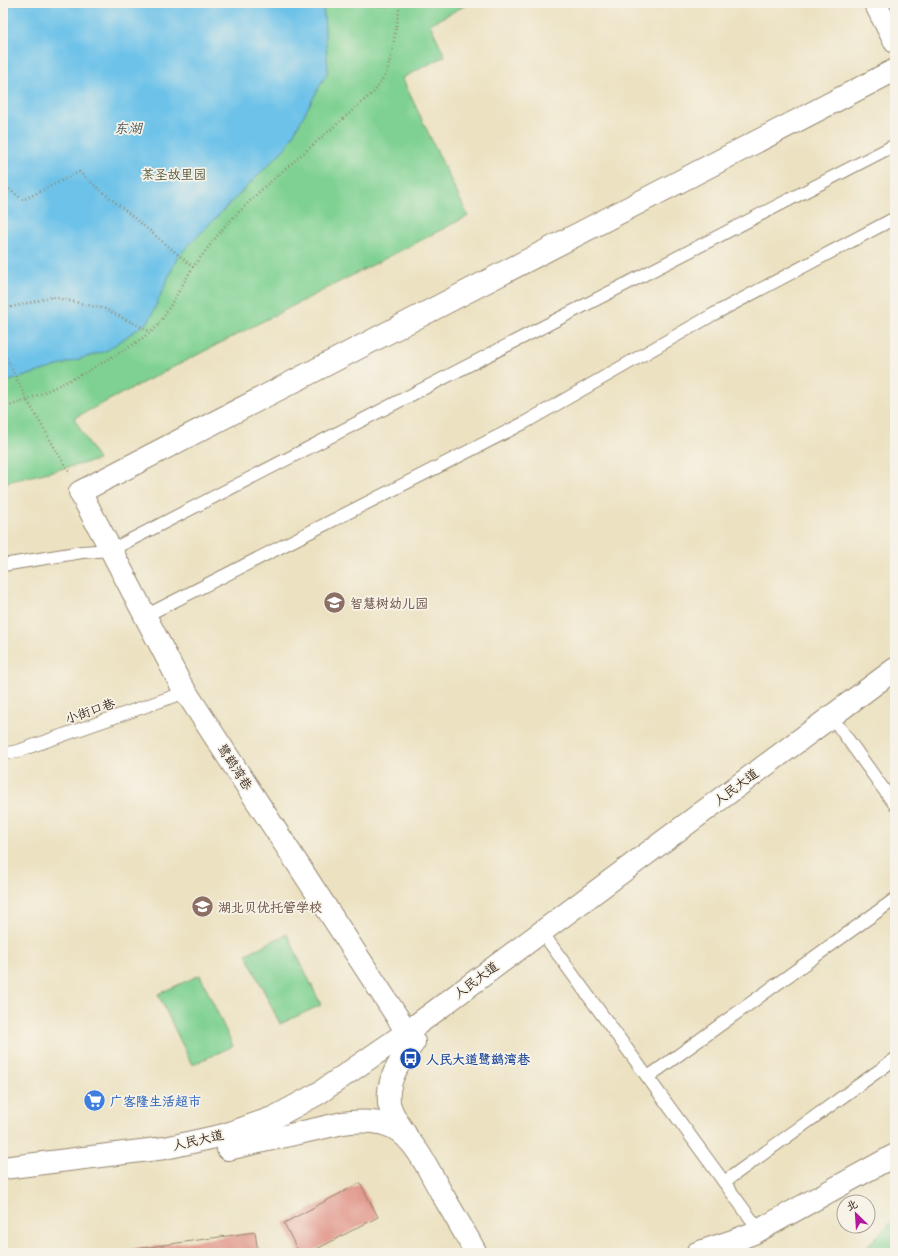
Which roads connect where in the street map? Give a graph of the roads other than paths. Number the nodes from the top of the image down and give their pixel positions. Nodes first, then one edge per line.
1 (875, 3) edge
2 (895, 42) edge
3 (895, 70) edge
4 (895, 145) edge
5 (895, 218) edge
6 (111, 550) junction
7 (3, 565) edge
8 (145, 616) junction
9 (895, 669) edge
10 (895, 685) edge
11 (186, 692) junction
12 (839, 727) junction
13 (3, 754) edge
14 (895, 805) edge
15 (895, 900) edge
16 (550, 942) junction
17 (411, 1037) junction
18 (895, 1059) edge
19 (648, 1077) junction
20 (409, 1140) junction
21 (228, 1149) junction
22 (895, 1155) edge
23 (3, 1168) edge
24 (724, 1182) junction
25 (3, 1183) edge
26 (759, 1230) junction
27 (476, 1253) edge
28 (696, 1253) edge

1 - 2 street
3 - 6 street, 鹭鹚湾巷
4 - 6 lane
5 - 8 lane
6 - 7 lane
6 - 8 street, 鹭鹚湾巷
8 - 11 street, 鹭鹚湾巷
9 - 17 street, 人民大道
10 - 12 street, 人民大道
11 - 13 lane, 小街口巷
11 - 17 street, 鹭鹚湾巷
12 - 14 lane
12 - 16 street, 人民大道
15 - 19 lane
16 - 17 street, 人民大道
16 - 19 lane
17 - 20 street
17 - 21 street, 人民大道
17 - 23 street, 人民大道
18 - 24 lane
19 - 24 lane
20 - 21 street
20 - 27 street
21 - 25 street, 人民大道
22 - 26 street
24 - 26 lane
26 - 28 street

